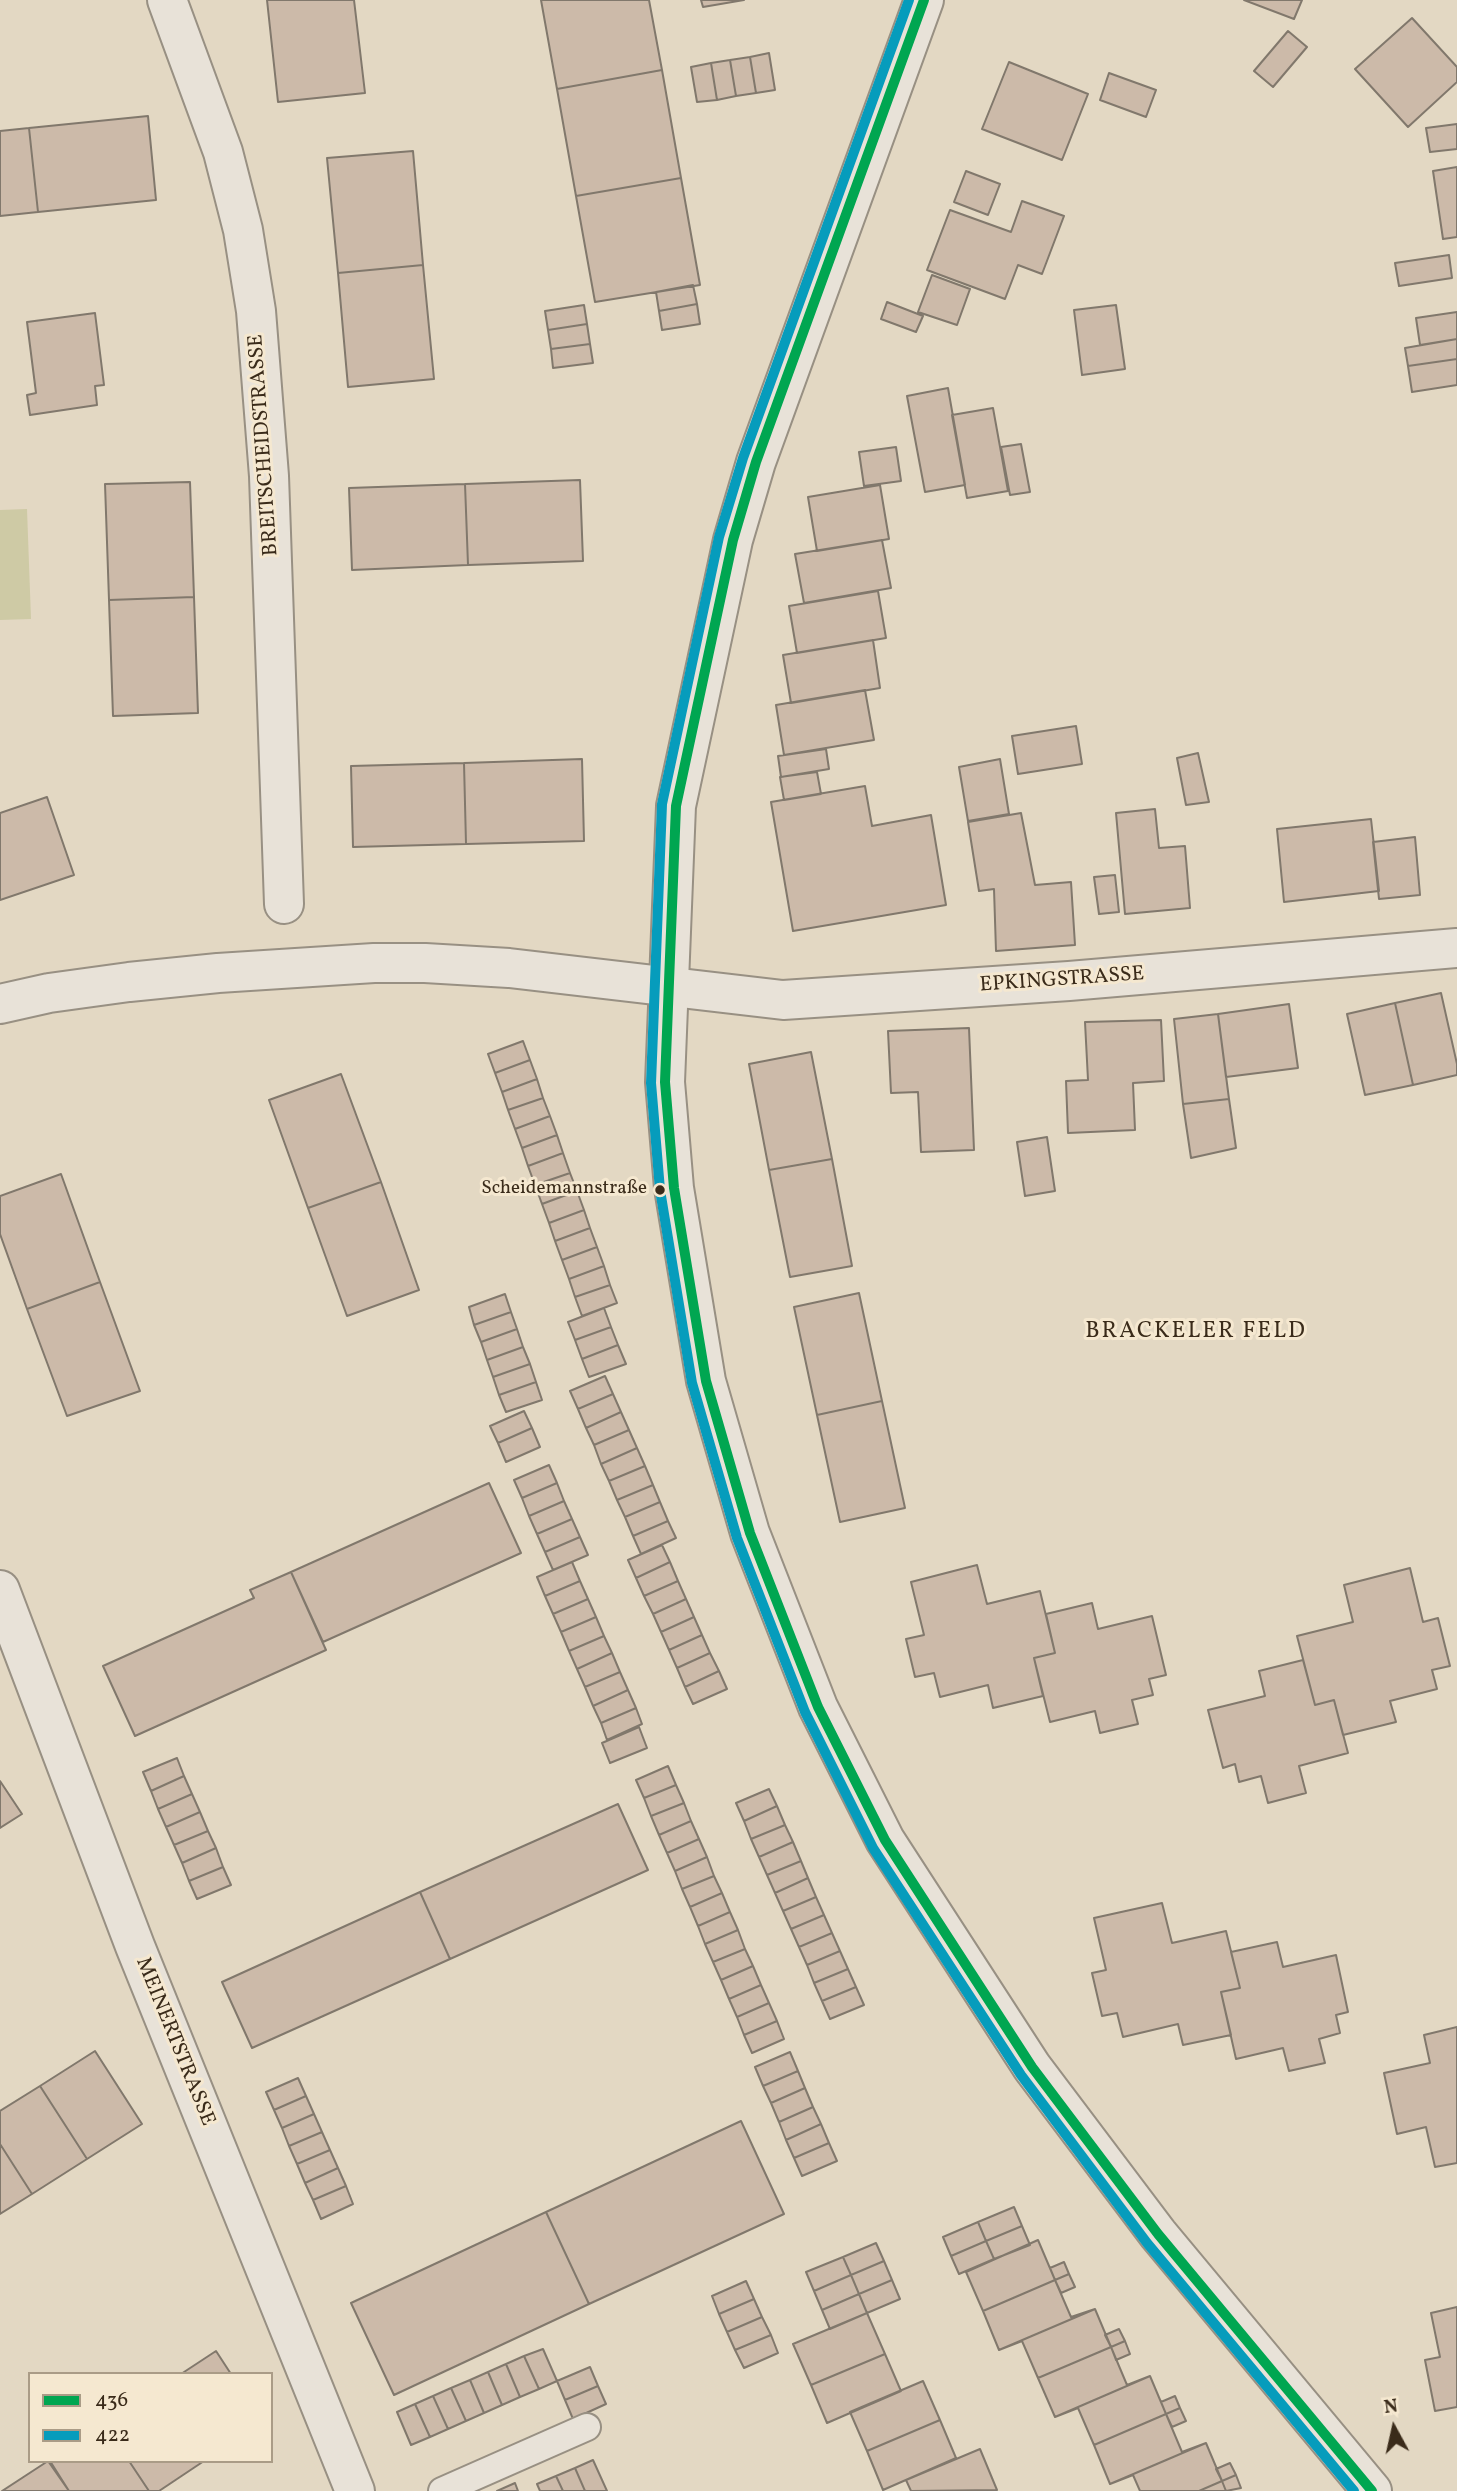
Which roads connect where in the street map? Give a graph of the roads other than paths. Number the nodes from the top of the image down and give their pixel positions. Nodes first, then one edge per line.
1 (167, 0) edge
2 (924, 0) edge
3 (284, 904) dead end
4 (1457, 948) edge
5 (667, 988) junction
6 (0, 1004) edge
7 (0, 1590) edge
8 (587, 2427) dead end
9 (355, 2491) edge
10 (442, 2491) edge
11 (1372, 2491) edge

1 - 3 street, BREITSCHEIDSTRASSE
2 - 5 street
4 - 5 street, EPKINGSTRASSE
5 - 6 street
5 - 11 street
7 - 9 street, MEINERTSTRASSE
8 - 10 lane

